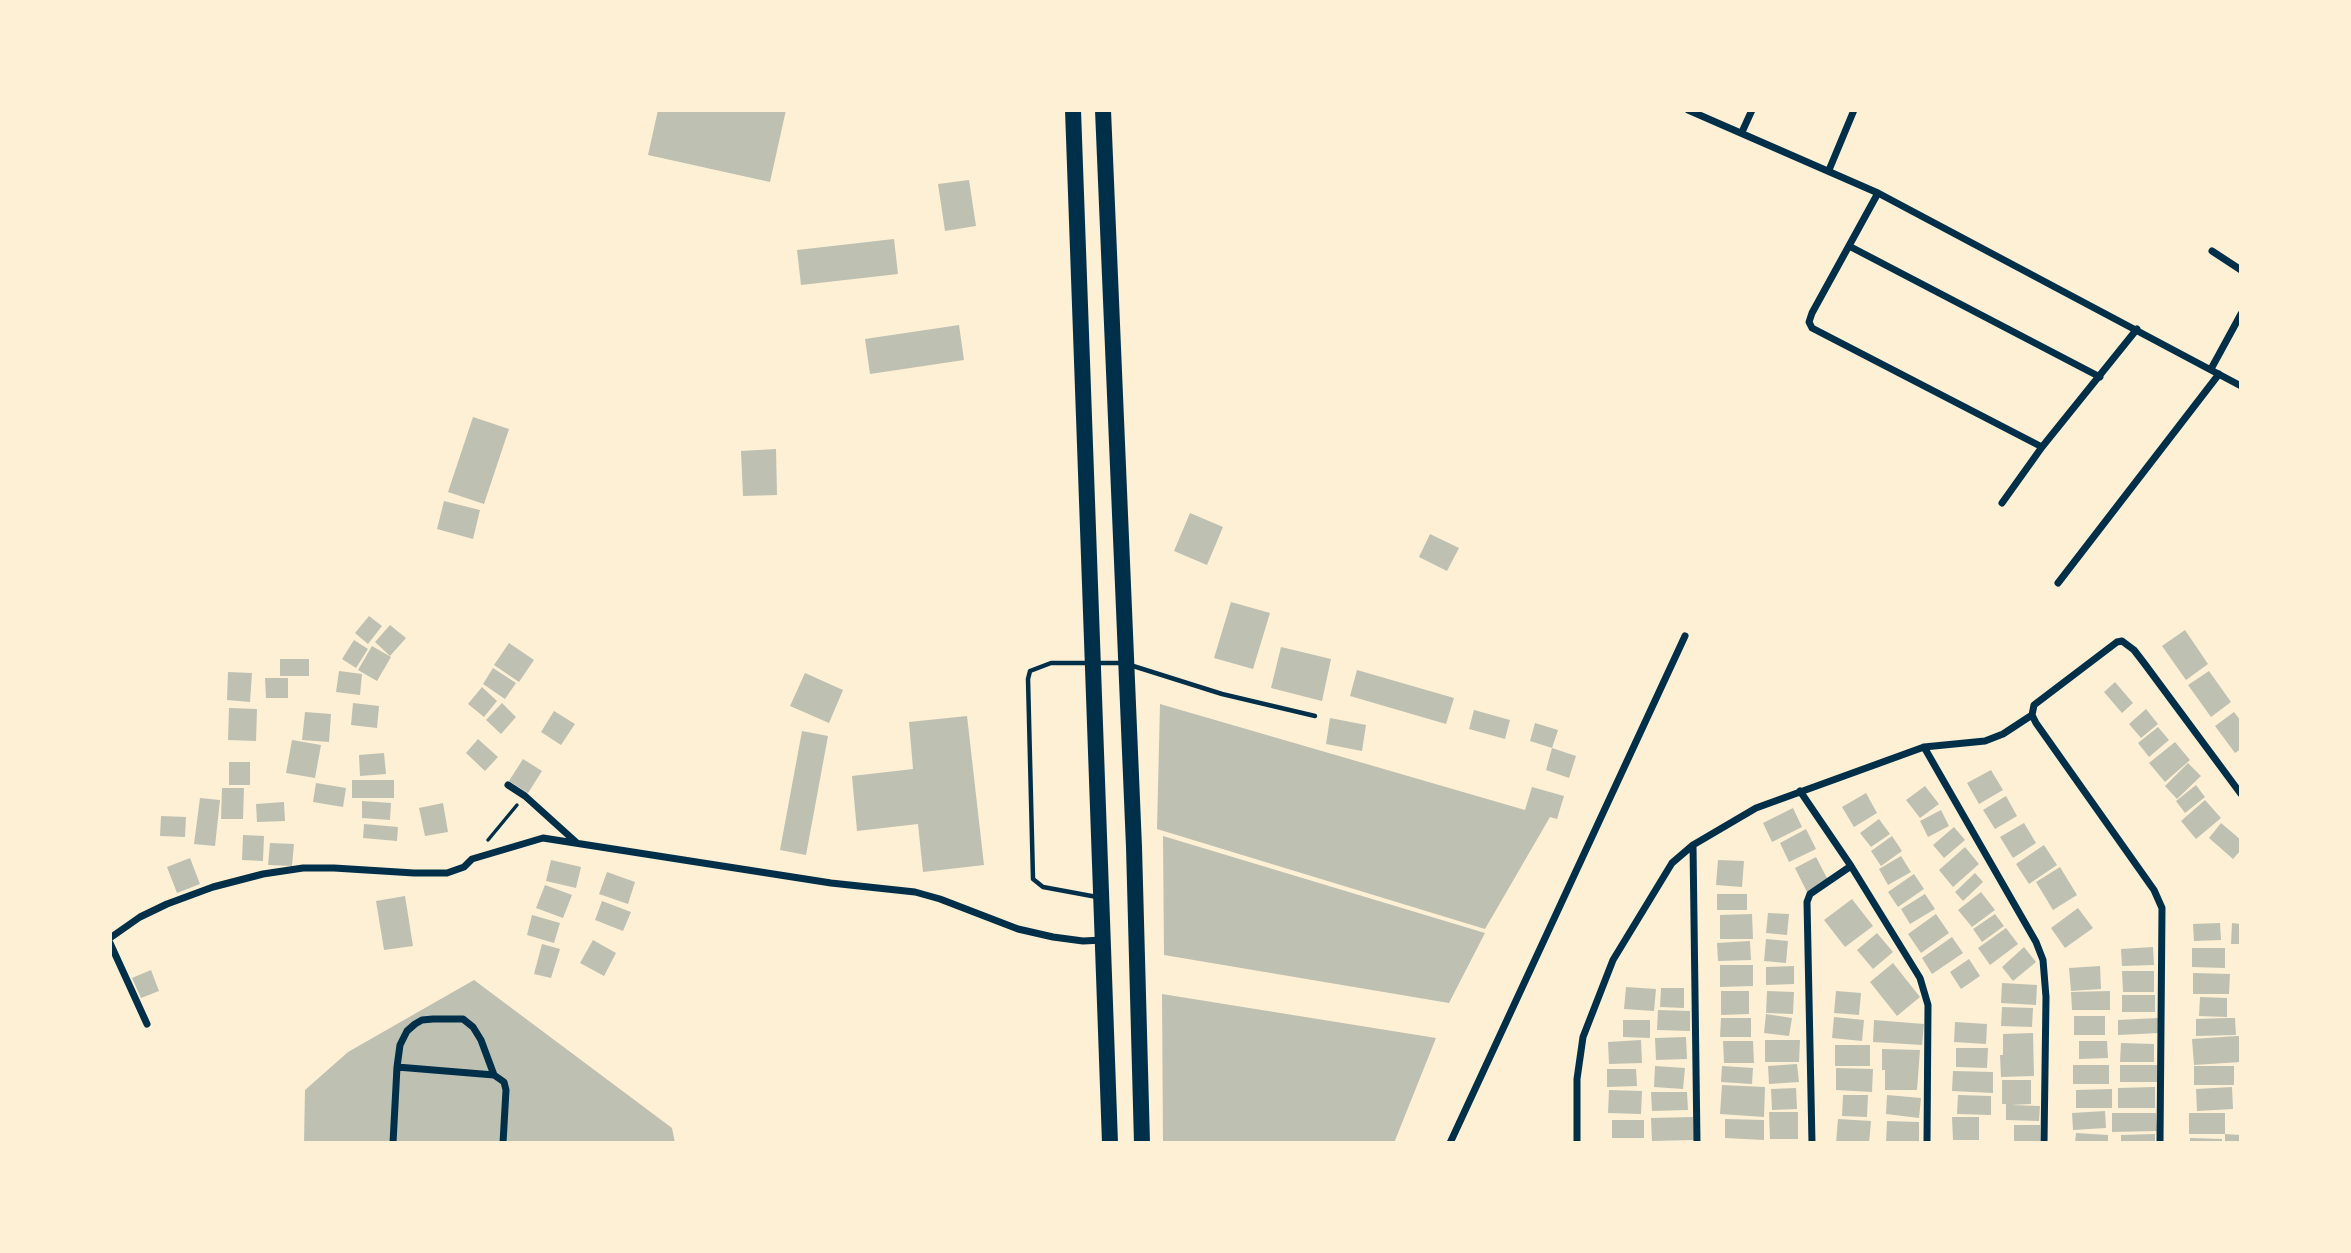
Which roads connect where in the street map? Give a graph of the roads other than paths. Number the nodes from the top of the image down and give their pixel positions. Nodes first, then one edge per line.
1 (1073, 110) edge
2 (1103, 110) edge
3 (1688, 110) edge
4 (1752, 110) edge
5 (1854, 110) edge
6 (1742, 132) junction
7 (1829, 170) junction
8 (1878, 193) junction
9 (1849, 246) junction
10 (2212, 251) dead end
11 (2241, 270) edge
12 (2241, 314) edge
13 (2137, 328) junction
14 (2211, 369) junction
15 (2219, 374) junction
16 (2100, 377) junction
17 (2241, 386) edge
18 (2042, 447) junction
19 (2002, 502) dead end
20 (2058, 583) dead end
21 (1685, 636) dead end
22 (1094, 662) junction
23 (1126, 663) junction
24 (2032, 715) junction
25 (1315, 716) dead end
26 (1923, 747) junction
27 (508, 785) dead end
28 (1800, 791) junction
29 (2241, 794) edge
30 (578, 843) junction
31 (1693, 845) junction
32 (1851, 866) junction
33 (1102, 898) junction
34 (1104, 940) junction
35 (110, 941) edge
36 (147, 1024) dead end
37 (397, 1067) junction
38 (494, 1075) junction
39 (393, 1143) edge
40 (503, 1143) edge
41 (1110, 1143) edge
42 (1142, 1143) edge
43 (1450, 1143) edge
44 (1577, 1143) edge
45 (1698, 1143) edge
46 (1812, 1143) edge
47 (1927, 1143) edge
48 (2044, 1143) edge
49 (2160, 1143) edge

1 - 22 highway
2 - 23 highway
3 - 6 street
4 - 6 street
5 - 7 street
6 - 7 street
7 - 8 street
8 - 9 street
8 - 13 street
9 - 16 street
9 - 18 street
10 - 11 street
12 - 14 street
13 - 14 street
13 - 16 street
14 - 15 street
15 - 17 street
15 - 20 street
16 - 18 street
18 - 19 street
21 - 43 street
22 - 23 lane
22 - 33 highway
22 - 33 lane
23 - 25 lane
23 - 42 highway
24 - 26 street
24 - 29 street
24 - 49 street
26 - 28 street
26 - 48 street
27 - 30 street
28 - 31 street
28 - 32 street
30 - 34 street
30 - 35 street
31 - 44 street
31 - 45 street
32 - 46 street
32 - 47 street
33 - 34 highway
34 - 41 highway
35 - 36 street
37 - 38 street
37 - 38 street
37 - 39 street
38 - 40 street

